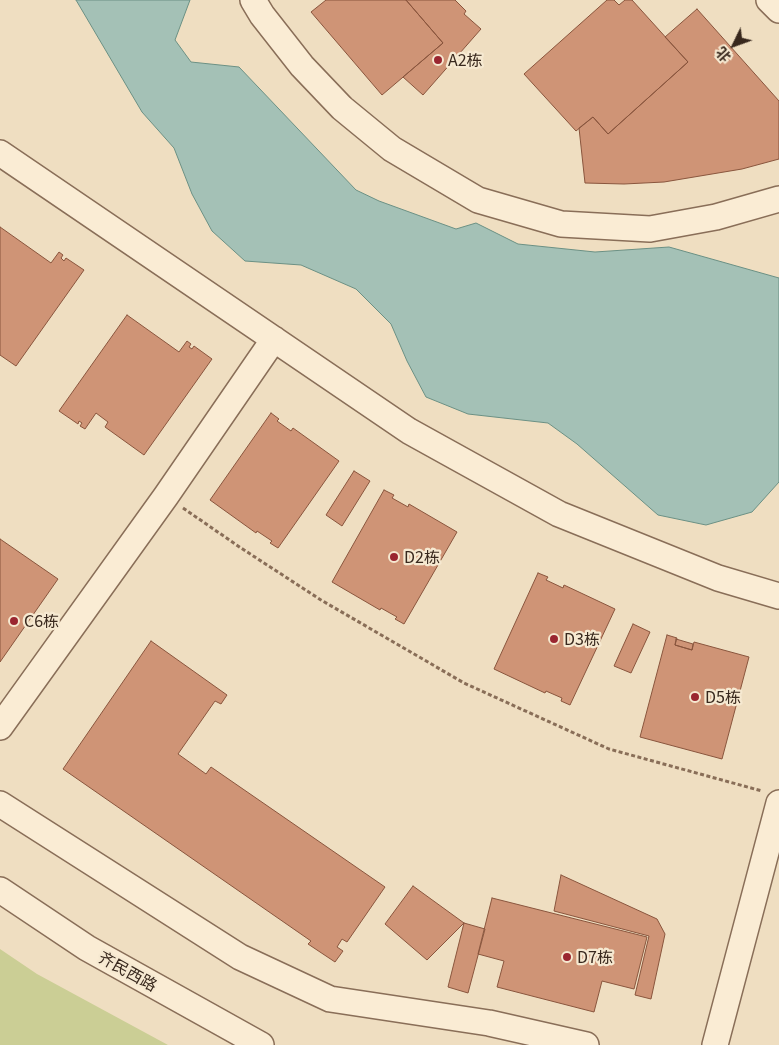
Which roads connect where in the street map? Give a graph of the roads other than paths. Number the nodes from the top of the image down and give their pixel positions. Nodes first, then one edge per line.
1 (253, 0) edge
2 (769, 0) edge
3 (779, 10) edge
4 (0, 153) edge
5 (779, 199) edge
6 (274, 339) junction
7 (779, 596) edge
8 (0, 727) edge
9 (774, 799) edge
10 (0, 804) edge
11 (0, 890) edge
12 (261, 1045) edge
13 (586, 1045) edge
14 (715, 1045) edge

1 - 5 street
2 - 3 street
4 - 6 street
6 - 7 street
6 - 8 street
9 - 14 street
10 - 13 street
11 - 12 street, 齐民西路

